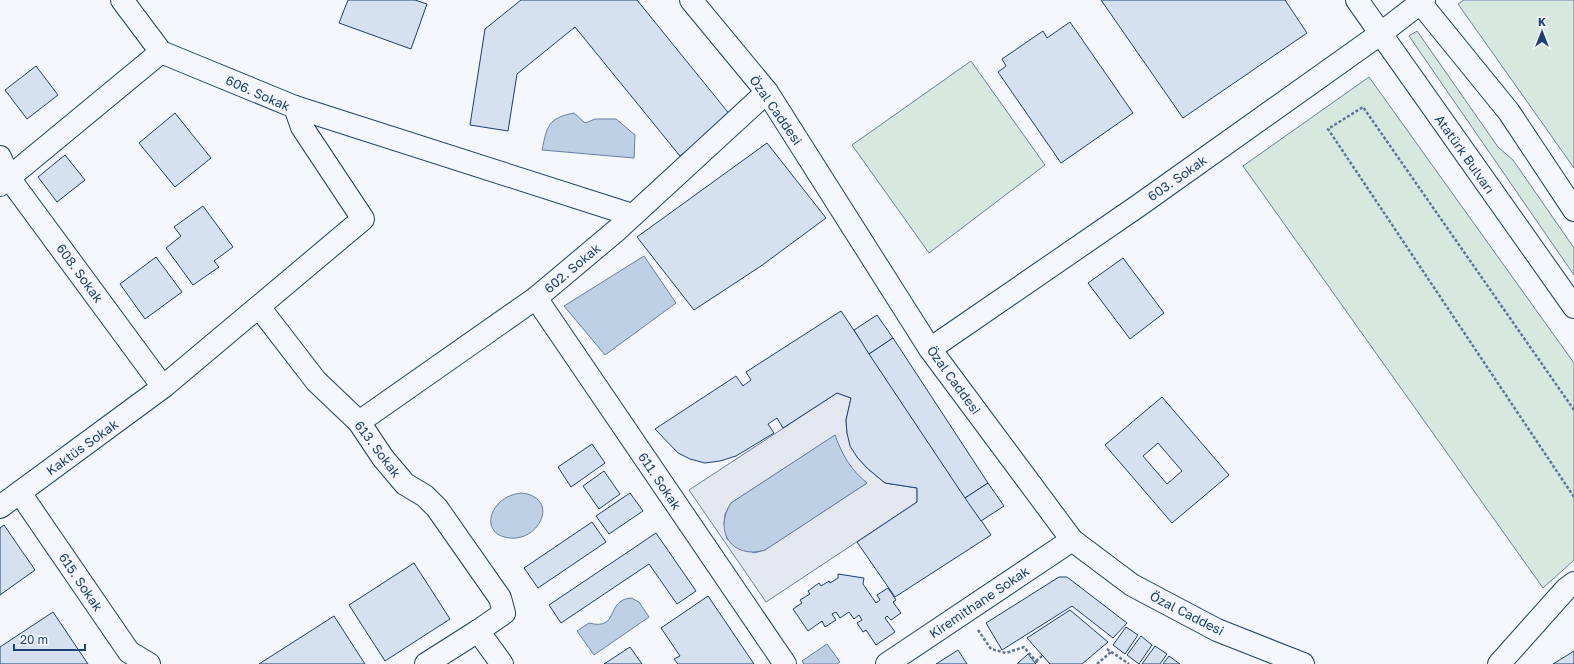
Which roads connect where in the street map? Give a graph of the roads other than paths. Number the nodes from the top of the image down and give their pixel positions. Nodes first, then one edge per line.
1 (122, 0) edge
2 (691, 0) edge
3 (1357, 0) edge
4 (1421, 1) edge
5 (1380, 34) junction
6 (161, 52) junction
7 (767, 92) junction
8 (295, 107) junction
9 (0, 157) edge
10 (5, 182) edge
11 (1574, 210) edge
12 (632, 215) junction
13 (363, 219) joint
14 (536, 298) junction
15 (259, 307) junction
16 (1574, 308) edge
17 (930, 349) junction
18 (163, 387) junction
19 (359, 422) junction
20 (20, 493) junction
21 (0, 507) edge
22 (1072, 540) junction
23 (1571, 591) edge
24 (478, 631) junction
25 (149, 664) edge
26 (426, 664) edge
27 (502, 664) edge
28 (785, 664) edge
29 (887, 664) edge
30 (1303, 664) edge
31 (1499, 664) edge

1 - 6 street
2 - 7 street, Özal Caddesi
3 - 5 street, Atatürk Bulvarı
4 - 5 street, 603. Sokak
4 - 11 street
5 - 16 street, Atatürk Bulvarı
5 - 17 street, 603. Sokak
6 - 8 street, 606. Sokak
6 - 10 street
7 - 12 street, 602. Sokak
7 - 17 street, Özal Caddesi
8 - 12 street
8 - 13 street, 606. Sokak
9 - 10 street, 608. Sokak
10 - 18 street, 608. Sokak
12 - 14 street, 602. Sokak
13 - 15 street, Kaktüs Sokak
14 - 19 street, 602. Sokak
14 - 28 street, 611. Sokak
15 - 18 street, Kaktüs Sokak
15 - 19 street, 613. Sokak
17 - 22 street, Özal Caddesi
18 - 20 street, Kaktüs Sokak
19 - 24 street, 613. Sokak
20 - 21 street, Kaktüs Sokak
20 - 25 street, 615. Sokak
22 - 29 street, Kiremithane Sokak
22 - 30 street, Özal Caddesi
23 - 31 street
24 - 26 street
24 - 27 street

